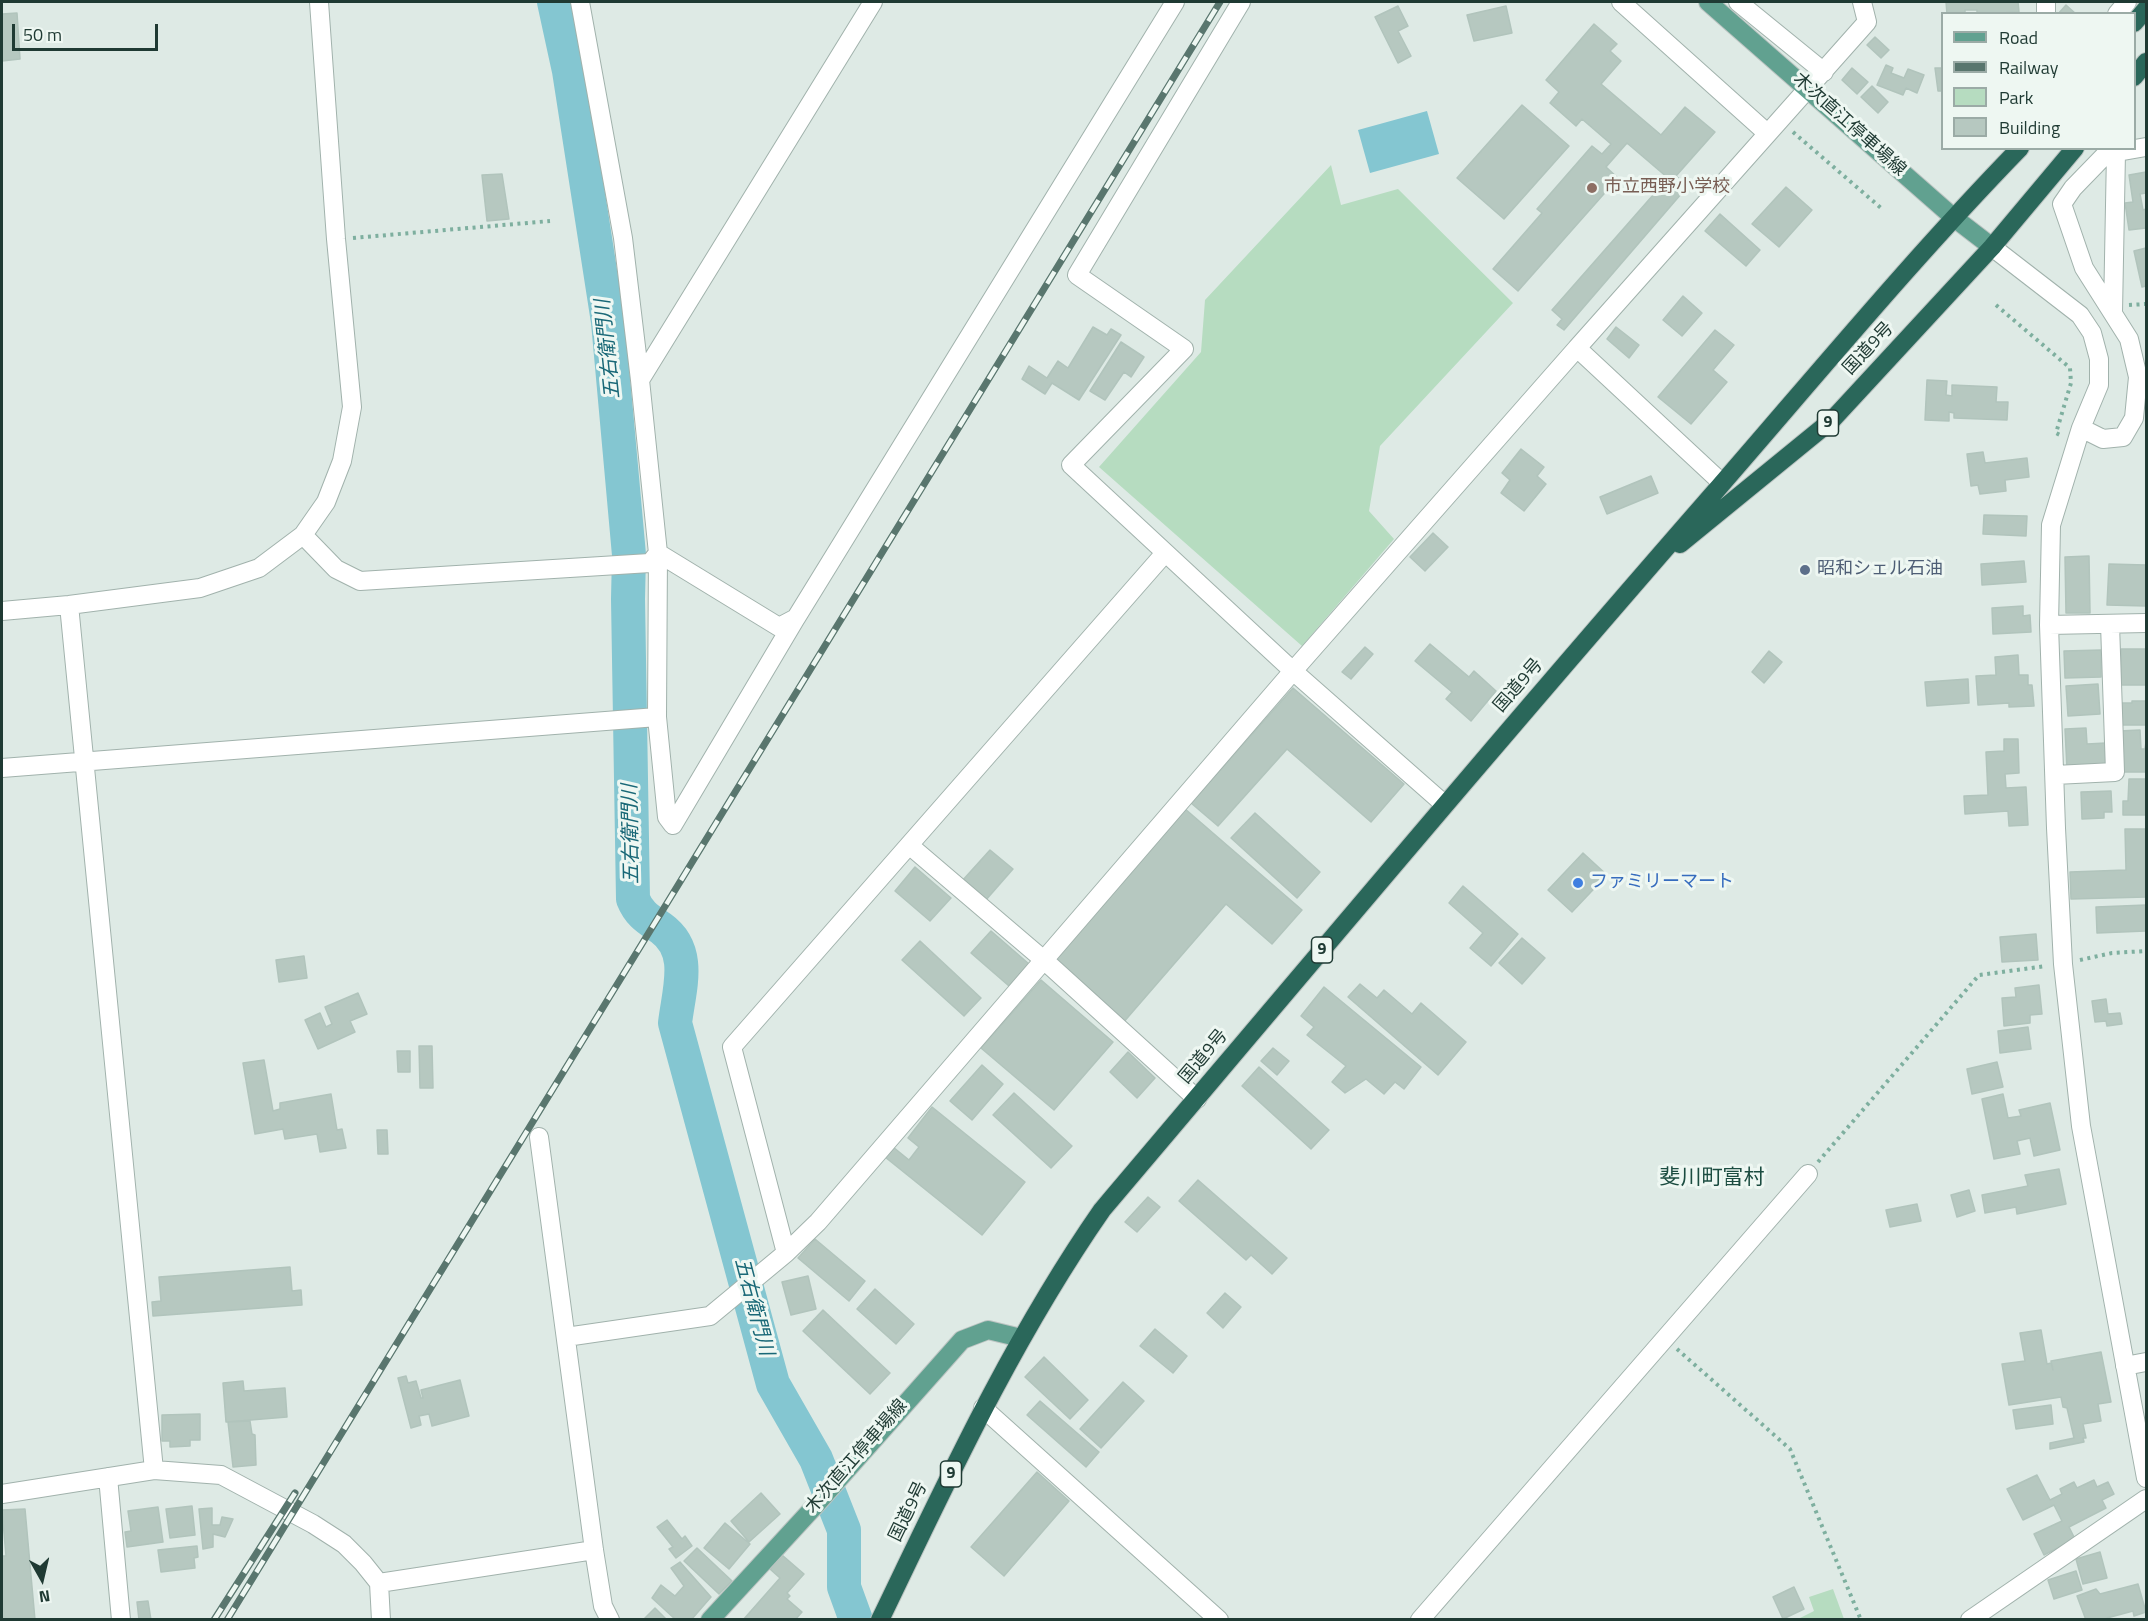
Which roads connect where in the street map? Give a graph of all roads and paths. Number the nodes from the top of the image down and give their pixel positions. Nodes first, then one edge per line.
1 (319, 2) edge
2 (580, 2) edge
3 (873, 2) edge
4 (1175, 2) edge
5 (1241, 2) edge
6 (1621, 2) edge
7 (1708, 2) edge
8 (1738, 2) edge
9 (1862, 2) edge
10 (2146, 9) edge
11 (2136, 21) edge
12 (2146, 62) edge
13 (1824, 72) junction
14 (2136, 74) edge
15 (1809, 89) junction
16 (1780, 119) junction
17 (1767, 133) junction
18 (2018, 150) edge
19 (2072, 150) edge
20 (2128, 150) edge
21 (2116, 152) junction
22 (1881, 208) dead end
23 (1953, 217) junction
24 (549, 221) dead end
25 (336, 240) junction
26 (1992, 247) junction
27 (1996, 305) dead end
28 (2113, 312) junction
29 (1576, 348) junction
30 (640, 380) junction
31 (2079, 435) junction
32 (1722, 483) junction
33 (303, 535) junction
34 (658, 552) junction
35 (1165, 553) junction
36 (1641, 576) junction
37 (69, 605) junction
38 (2, 611) edge
39 (796, 618) junction
40 (2146, 623) edge
41 (2110, 624) junction
42 (2049, 625) junction
43 (1293, 671) junction
44 (657, 717) junction
45 (84, 761) junction
46 (2, 768) edge
47 (2055, 775) junction
48 (1444, 804) junction
49 (909, 845) junction
50 (2146, 951) edge
51 (1045, 961) junction
52 (2063, 964) junction
53 (1197, 1099) junction
54 (539, 1137) dead end
55 (1808, 1174) joint
56 (786, 1253) junction
57 (566, 1337) junction
58 (1021, 1338) junction
59 (1665, 1339) junction
60 (2146, 1362) edge
61 (2125, 1366) junction
62 (983, 1408) junction
63 (154, 1470) junction
64 (108, 1477) junction
65 (2146, 1478) edge
66 (2, 1494) edge
67 (2146, 1499) edge
68 (594, 1550) junction
69 (379, 1583) junction
70 (882, 1615) edge
71 (121, 1620) edge
72 (381, 1620) edge
73 (610, 1620) edge
74 (710, 1620) edge
75 (1220, 1620) edge
76 (1420, 1620) edge
77 (1861, 1620) edge
78 (1970, 1620) edge

1 - 25 street
2 - 30 street
3 - 30 street
4 - 39 street
5 - 35 street
6 - 17 street
7 - 15 main road, 木次直江停車場線
8 - 13 street
9 - 13 street
10 - 11 highway
12 - 14 highway
13 - 15 street
15 - 16 street
15 - 23 main road, 木次直江停車場線
16 - 17 street
16 - 22 path
17 - 29 street
18 - 23 highway, 国道9号 / 9
19 - 26 highway, 国道9号 / 9
20 - 21 street
21 - 28 street
21 - 28 street
23 - 26 main road, 木次直江停車場線
23 - 32 highway, 国道9号 / 9
24 - 25 path
25 - 33 street
26 - 31 street
26 - 36 highway, 国道9号 / 9
27 - 31 path
28 - 31 street
29 - 32 street
29 - 43 street
30 - 34 street
31 - 42 street
32 - 36 highway, 国道9号 / 9
33 - 34 street
33 - 37 street
34 - 39 street
34 - 44 street
35 - 43 street
35 - 49 street
36 - 48 highway, 国道9号 / 9
37 - 38 street
37 - 45 street
39 - 44 street
40 - 41 street
41 - 42 street
41 - 47 street
42 - 47 street
43 - 48 street
43 - 51 street
44 - 45 street
45 - 46 street
45 - 63 street
47 - 52 street
48 - 53 highway, 国道9号 / 9
49 - 51 street
49 - 56 street
50 - 52 path
51 - 53 street
51 - 56 street
52 - 55 path
52 - 61 street
53 - 58 highway, 国道9号 / 9
54 - 57 street
55 - 59 street
56 - 57 street
57 - 68 street
58 - 62 highway, 国道9号 / 9
58 - 74 main road, 木次直江停車場線
59 - 76 street
59 - 77 path
60 - 61 street
61 - 65 street
62 - 70 highway, 国道9号 / 9
62 - 75 street
63 - 64 street
63 - 69 street
64 - 66 street
64 - 71 street
67 - 78 street
68 - 69 street
68 - 73 street
69 - 72 street

